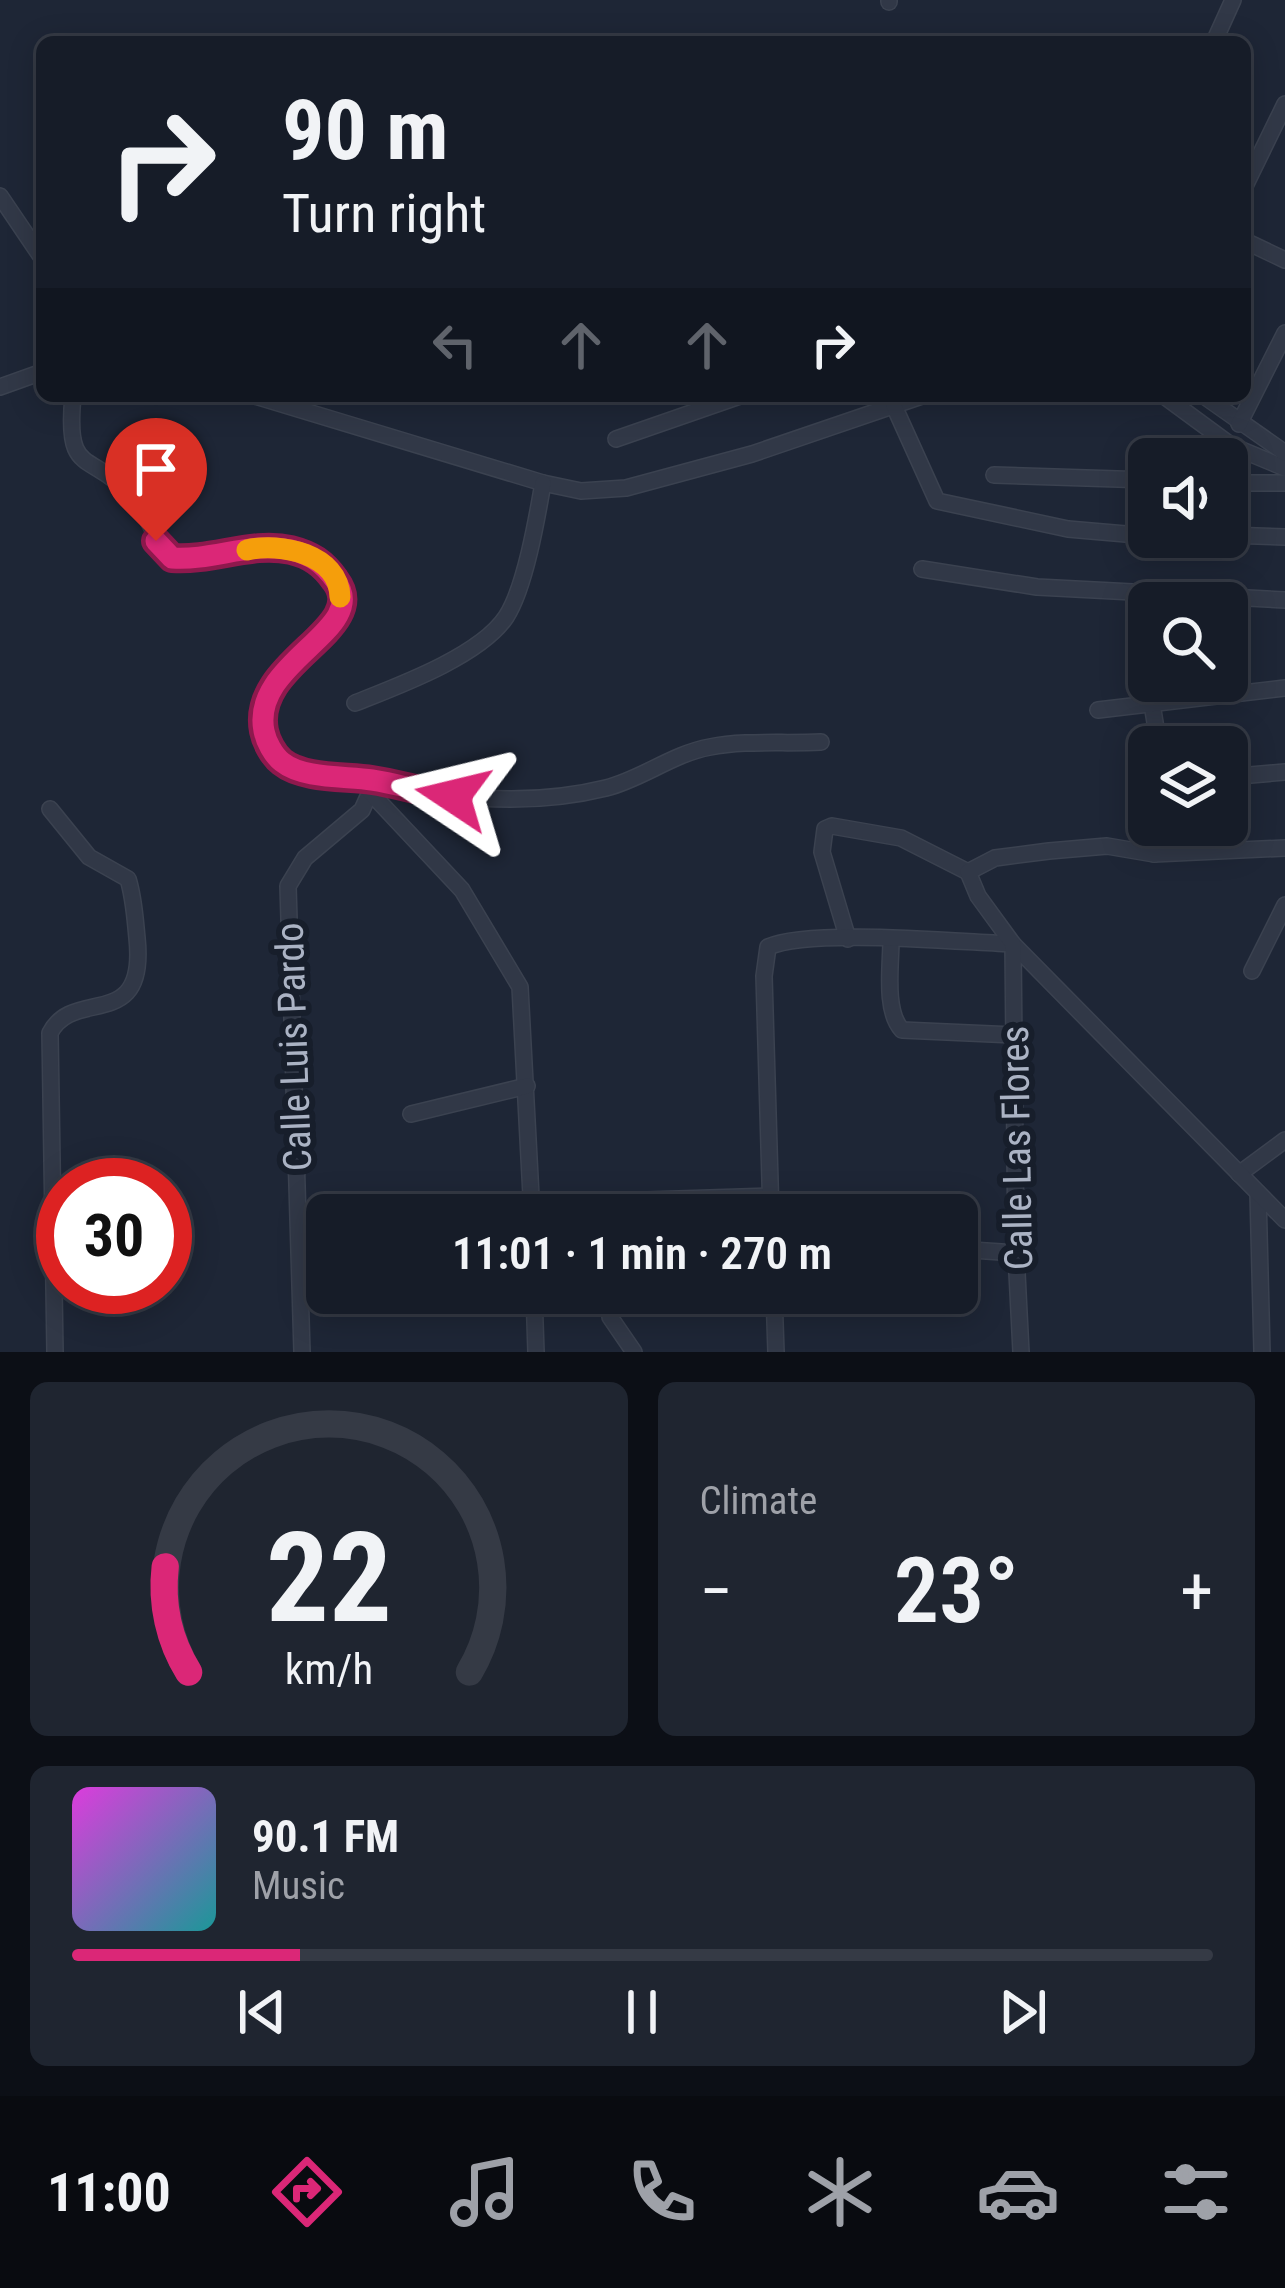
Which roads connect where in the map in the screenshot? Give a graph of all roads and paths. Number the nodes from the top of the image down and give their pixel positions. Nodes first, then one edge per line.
1 (1234, 0) edge
2 (1217, 36) edge
3 (1285, 104) edge
4 (1251, 174) edge
5 (0, 196) edge
6 (1251, 244) edge
7 (36, 249) edge
8 (1285, 260) edge
9 (1285, 332) edge
10 (36, 374) edge
11 (0, 387) edge
12 (1251, 400) edge
13 (74, 402) edge
14 (275, 402) edge
15 (723, 402) edge
16 (905, 402) edge
17 (1172, 402) edge
18 (1212, 402) edge
19 (1250, 402) edge
20 (894, 406) junction
21 (1239, 424) junction
22 (616, 439) dead end
23 (1285, 453) edge
24 (1285, 467) edge
25 (994, 475) dead end
26 (1128, 479) edge
27 (543, 483) junction
28 (1248, 483) edge
29 (1285, 483) edge
30 (1128, 534) edge
31 (1248, 536) edge
32 (1285, 537) edge
33 (922, 569) dead end
34 (1285, 600) edge
35 (1285, 688) edge
36 (355, 703) dead end
37 (1152, 704) junction
38 (1098, 710) dead end
39 (1156, 726) edge
40 (821, 742) dead end
41 (1285, 772) edge
42 (1248, 775) edge
43 (373, 786) junction
44 (50, 808) dead end
45 (1155, 846) edge
46 (1285, 848) edge
47 (1154, 854) junction
48 (968, 872) junction
49 (1285, 905) edge
50 (848, 939) junction
51 (891, 940) junction
52 (1013, 944) junction
53 (1252, 970) dead end
54 (1014, 1035) junction
55 (527, 1086) junction
56 (411, 1114) dead end
57 (1285, 1140) edge
58 (1239, 1174) junction
59 (1258, 1193) junction
60 (531, 1194) edge
61 (770, 1194) edge
62 (1285, 1220) edge
63 (978, 1250) edge
64 (1016, 1252) junction
65 (535, 1314) edge
66 (775, 1314) edge
67 (610, 1317) dead end
68 (55, 1352) edge
69 (302, 1352) edge
70 (536, 1352) edge
71 (634, 1352) edge
72 (776, 1352) edge
73 (1021, 1352) edge
74 (1262, 1352) edge

1 - 2 street
3 - 4 street
5 - 7 street
6 - 8 street
9 - 12 street
10 - 11 street
13 - 43 street
14 - 27 street
15 - 22 street
16 - 20 street
17 - 24 street
18 - 21 street
19 - 21 street
20 - 27 street
20 - 30 street
21 - 23 street
25 - 26 street
27 - 36 street
28 - 29 street
31 - 32 street
33 - 34 street
35 - 37 street
37 - 38 street
37 - 39 street
40 - 43 street
41 - 42 street
43 - 55 street
43 - 69 street, Calle Luis Pardo
44 - 68 street
45 - 47 street
46 - 47 street
47 - 48 street
48 - 50 street
48 - 52 street
49 - 53 street
50 - 51 street
50 - 61 street
51 - 52 street
51 - 54 street
52 - 54 street, Calle Las Flores
52 - 58 street
54 - 64 street, Calle Las Flores
55 - 56 street
55 - 60 street
57 - 58 street
58 - 59 street
59 - 62 street
59 - 74 street
63 - 64 street
64 - 73 street, Calle Las Flores
65 - 70 street
66 - 72 street
67 - 71 street

